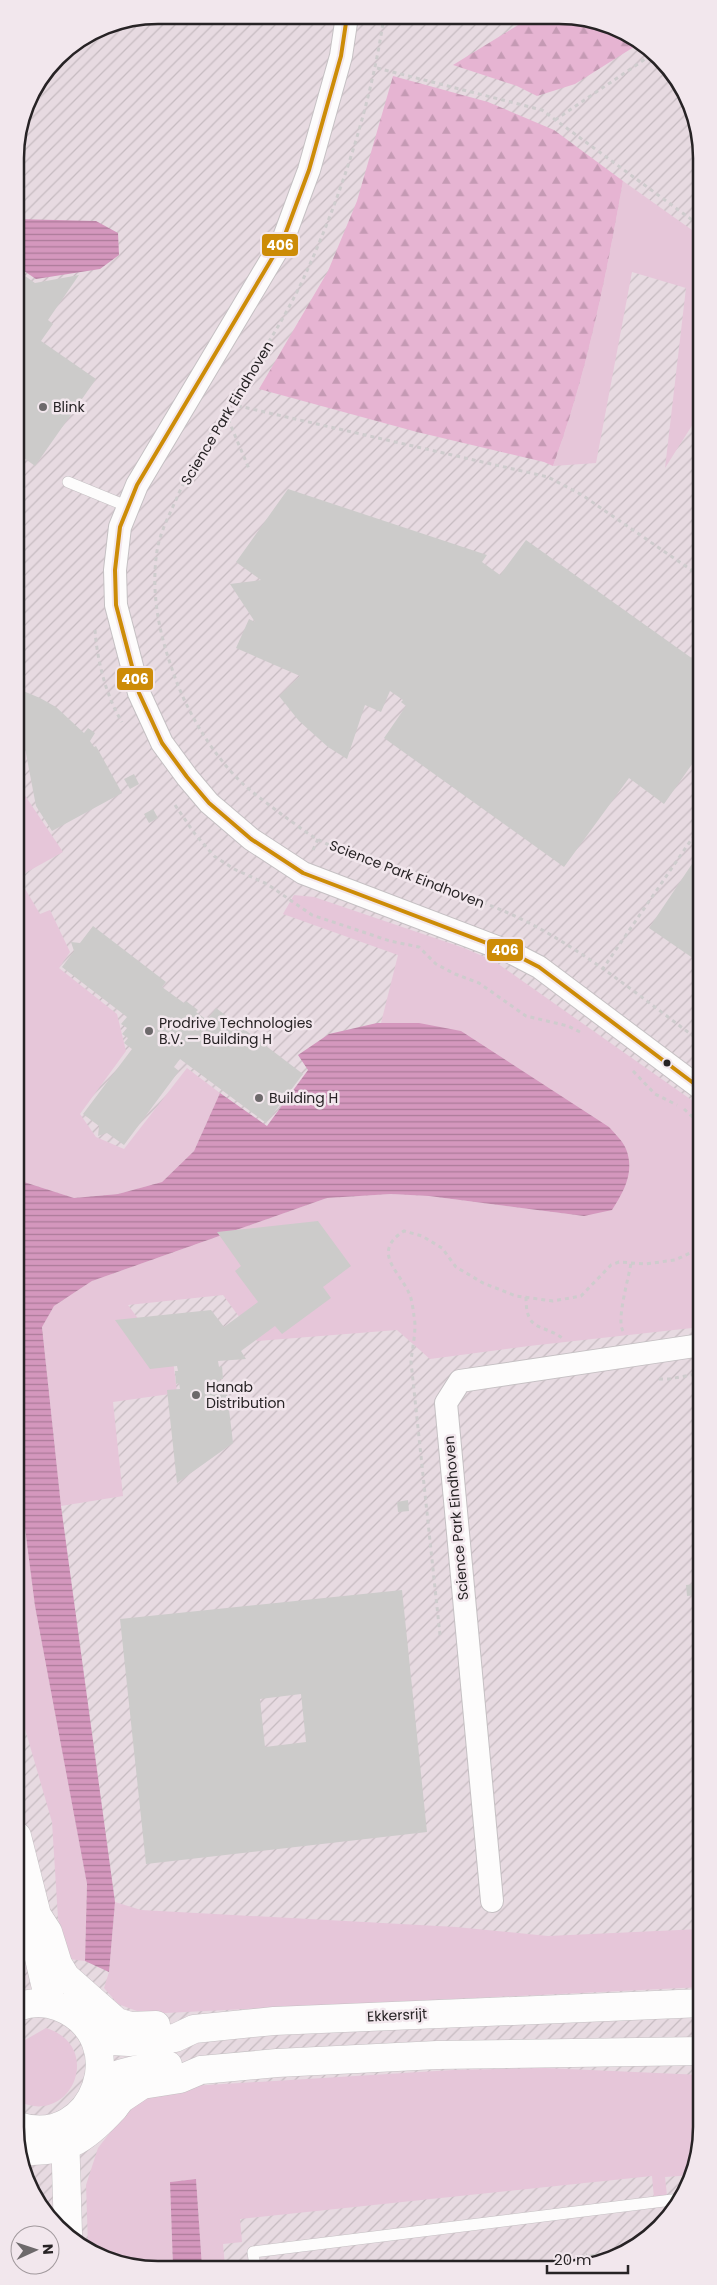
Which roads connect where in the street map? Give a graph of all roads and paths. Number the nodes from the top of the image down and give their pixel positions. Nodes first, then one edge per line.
1 (346, 24) edge
2 (383, 24) edge
3 (648, 57) edge
4 (377, 68) junction
5 (556, 120) junction
6 (693, 221) edge
7 (230, 404) junction
8 (225, 412) junction
9 (250, 471) dead end
10 (68, 482) dead end
11 (129, 507) junction
12 (693, 571) edge
13 (94, 621) dead end
14 (124, 725) dead end
15 (173, 802) dead end
16 (693, 837) edge
17 (602, 970) junction
18 (582, 1032) dead end
19 (693, 1035) edge
20 (629, 1066) dead end
21 (693, 1083) edge
22 (693, 1117) edge
23 (526, 1297) dead end
24 (693, 1346) edge
25 (571, 1364) junction
26 (24, 1865) edge
27 (492, 1901) dead end
28 (36, 1915) junction
29 (693, 2003) edge
30 (24, 2004) edge
31 (54, 2005) junction
32 (194, 2029) junction
33 (95, 2040) junction
34 (693, 2051) edge
35 (201, 2070) junction
36 (98, 2082) junction
37 (24, 2127) edge
38 (65, 2135) junction
39 (26, 2150) edge
40 (671, 2200) edge
41 (68, 2226) edge
42 (254, 2261) edge

1 - 11 street
2 - 4 path, Science Park Eindhoven
3 - 5 path
4 - 5 path
4 - 7 path, Science Park Eindhoven
5 - 6 path
7 - 8 path, Science Park Eindhoven
7 - 12 path
8 - 9 path
8 - 17 path, Science Park Eindhoven
10 - 11 lane
11 - 21 street
13 - 14 path
15 - 18 path
16 - 17 path
17 - 19 path, Science Park Eindhoven
20 - 22 path
23 - 25 path
24 - 25 street, Science Park Eindhoven
25 - 27 street, Science Park Eindhoven
26 - 28 main road
28 - 31 main road
28 - 32 main road
29 - 32 main road, Ekkersrijt
30 - 31 main road
31 - 33 main road
32 - 33 main road, Ekkersrijt
33 - 36 main road
34 - 35 main road
35 - 36 main road
35 - 38 main road
36 - 38 main road
37 - 38 main road
38 - 39 main road
38 - 41 main road
40 - 42 lane

